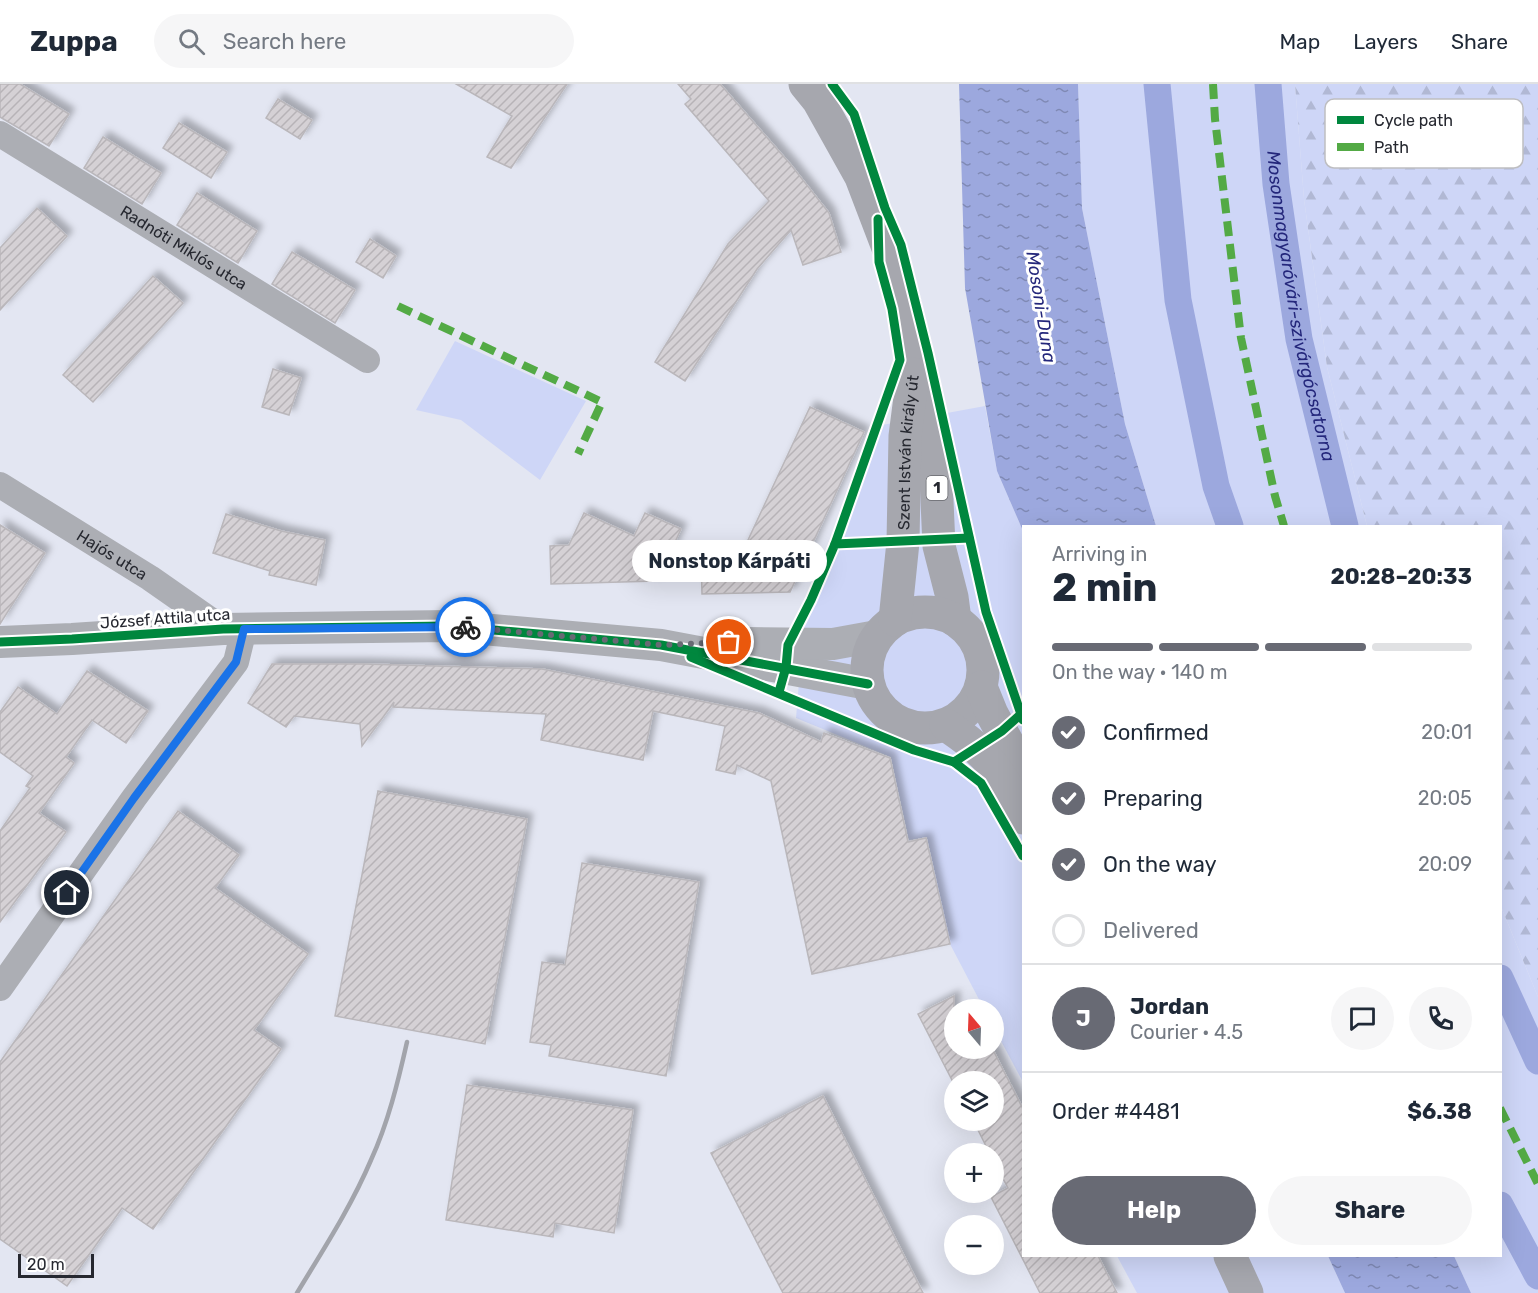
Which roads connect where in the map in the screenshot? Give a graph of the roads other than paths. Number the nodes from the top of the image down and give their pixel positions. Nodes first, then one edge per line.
1 (805, 84) edge
2 (0, 134) edge
3 (915, 357) junction
4 (367, 360) dead end
5 (0, 485) edge
6 (955, 620) junction
7 (886, 628) junction
8 (233, 629) junction
9 (0, 642) edge
10 (661, 645) junction
11 (868, 684) junction
12 (981, 687) junction
13 (946, 725) junction
14 (1022, 769) edge
15 (1022, 816) edge
16 (0, 988) edge
17 (1230, 1257) edge
18 (1247, 1293) edge

1 - 3 main road, Szent István király út / 1
2 - 4 street, Radnóti Miklós utca
3 - 6 main road, Szent István király út / 1
3 - 7 main road, Szent István király út / 1
5 - 8 street, Hajós utca
6 - 7 main road
6 - 12 main road
7 - 10 street, József Attila utca
7 - 11 main road, 1
8 - 9 street, József Attila utca
8 - 10 street, József Attila utca
8 - 16 street
10 - 11 street, József Attila utca
11 - 13 main road
12 - 13 main road
12 - 14 main road
13 - 15 main road
17 - 18 main road

